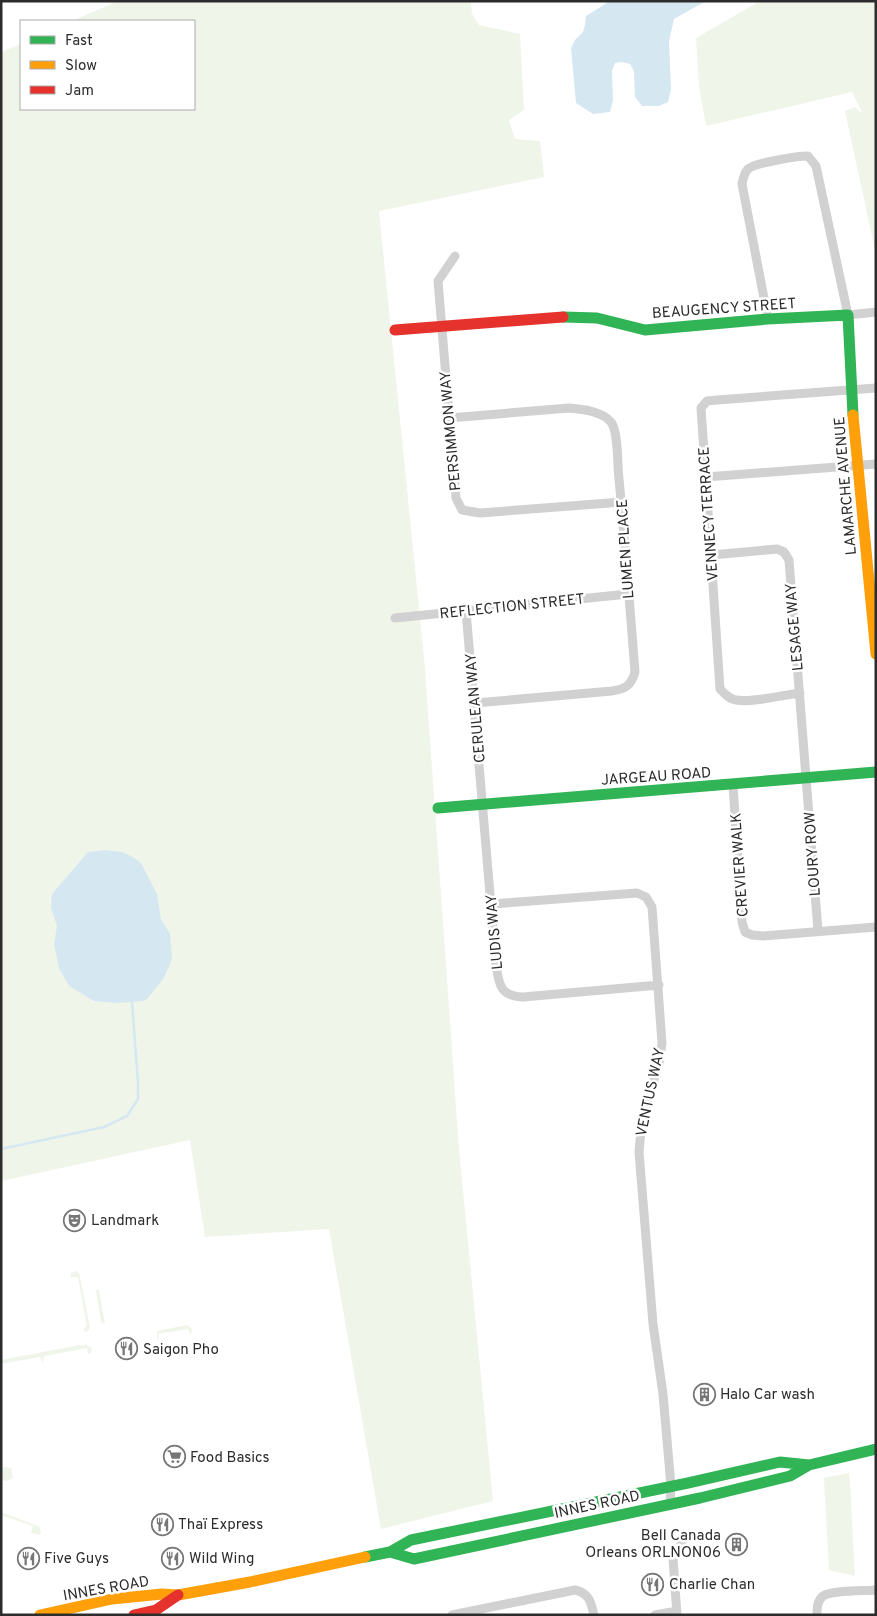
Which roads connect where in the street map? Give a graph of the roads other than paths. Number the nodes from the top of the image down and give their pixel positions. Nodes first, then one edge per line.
1 (455, 256) dead end
2 (876, 312) edge
3 (848, 315) junction
4 (768, 319) junction
5 (442, 327) junction
6 (395, 330) dead end
7 (876, 388) edge
8 (852, 390) junction
9 (449, 418) junction
10 (876, 464) edge
11 (858, 466) junction
12 (706, 477) junction
13 (622, 502) junction
14 (870, 541) edge
15 (711, 555) junction
16 (628, 594) junction
17 (466, 610) junction
18 (395, 618) dead end
19 (874, 619) edge
20 (876, 654) edge
21 (800, 693) junction
22 (475, 703) junction
23 (876, 772) edge
24 (806, 777) junction
25 (734, 785) junction
26 (484, 805) junction
27 (438, 808) dead end
28 (492, 904) junction
29 (876, 926) edge
30 (818, 931) junction
31 (659, 986) junction
32 (876, 1449) edge
33 (809, 1465) junction
34 (670, 1486) junction
35 (670, 1504) junction
36 (682, 1544) dead end
37 (390, 1552) junction
38 (876, 1590) edge
39 (178, 1596) junction
40 (677, 1613) edge
41 (40, 1615) edge
42 (134, 1615) edge
43 (452, 1615) edge
44 (594, 1615) edge
45 (655, 1615) edge
46 (817, 1615) edge

1 - 5 street, PERSIMMON WAY
2 - 3 street
3 - 4 main road, BEAUGENCY STREET
3 - 4 street
3 - 8 main road, LAMARCHE AVENUE
4 - 5 main road, BEAUGENCY STREET
5 - 6 main road, BEAUGENCY STREET
5 - 9 street, PERSIMMON WAY
7 - 8 street, VENNECY TERRACE
8 - 11 main road, LAMARCHE AVENUE
8 - 12 street, VENNECY TERRACE
9 - 13 street, LUMEN PLACE
9 - 13 street, PERSIMMON WAY
10 - 11 street
11 - 12 street
11 - 14 main road, LAMARCHE AVENUE
12 - 15 street, VENNECY TERRACE
13 - 16 street, LUMEN PLACE
14 - 19 main road, LAMARCHE AVENUE
15 - 21 street, LESAGE WAY
15 - 21 street, VENNECY TERRACE
16 - 17 street, REFLECTION STREET
16 - 22 street, LUMEN PLACE
17 - 18 street, REFLECTION STREET
17 - 22 street, CERULEAN WAY
19 - 20 main road, LAMARCHE AVENUE
21 - 24 street, LESAGE WAY
22 - 26 street, CERULEAN WAY
23 - 24 main road, JARGEAU ROAD
24 - 25 main road, JARGEAU ROAD
24 - 30 street, LOURY ROW
25 - 26 main road, JARGEAU ROAD
25 - 30 street, CREVIER WALK
26 - 27 main road, JARGEAU ROAD
26 - 28 street, LUDIS WAY
28 - 31 street, LUDIS WAY
28 - 31 street, VENTUS WAY
29 - 30 street, CREVIER WALK
31 - 34 street, VENTUS WAY
32 - 33 main road, INNES ROAD
33 - 34 main road, INNES ROAD
33 - 35 main road, INNES ROAD
34 - 35 street, VENTUS WAY
34 - 37 main road, INNES ROAD
35 - 37 main road, INNES ROAD
36 - 40 street
37 - 39 main road, INNES ROAD
38 - 46 street
39 - 41 main road, INNES ROAD
39 - 42 main road, INNES ROAD
40 - 45 street
43 - 44 street

